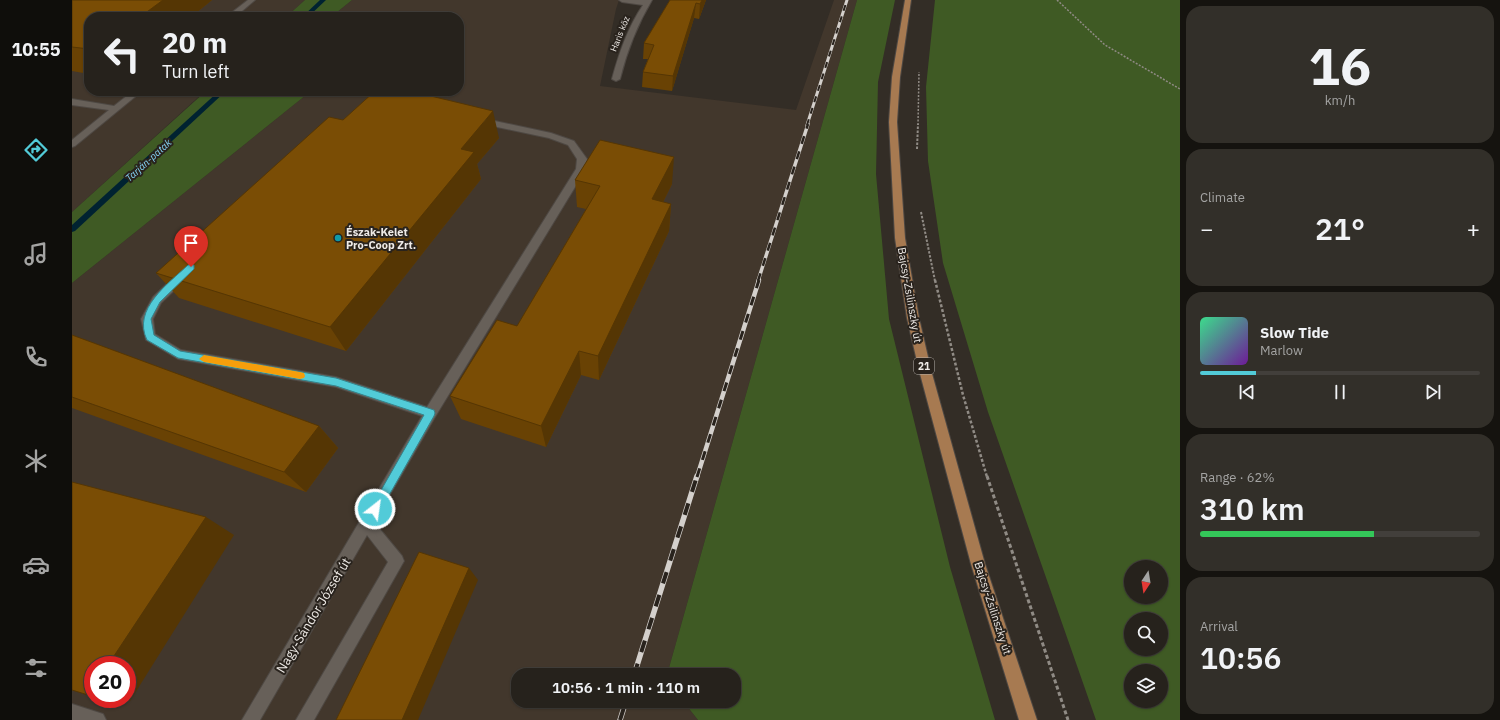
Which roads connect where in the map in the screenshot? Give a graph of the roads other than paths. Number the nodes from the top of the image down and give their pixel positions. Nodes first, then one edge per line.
1 (252, 0) edge
2 (622, 0) edge
3 (908, 0) edge
4 (648, 2) edge
5 (236, 12) edge
6 (616, 79) dead end
7 (132, 96) edge
8 (72, 102) edge
9 (116, 109) junction
10 (468, 118) edge
11 (72, 144) edge
12 (191, 267) edge
13 (430, 413) junction
14 (367, 524) junction
15 (72, 712) edge
16 (97, 720) edge
17 (251, 720) edge
18 (305, 720) edge
19 (1028, 720) edge

1 - 5 street
2 - 4 street
3 - 19 main road, Bajcsy-Zsilinszky út / 21
4 - 6 street, Haris köz
7 - 9 street
8 - 9 street
9 - 11 street
10 - 13 street, Nagy-Sándor József út
12 - 13 street
13 - 14 street, Nagy-Sándor József út
14 - 17 street, Nagy-Sándor József út
14 - 18 street
15 - 16 street

